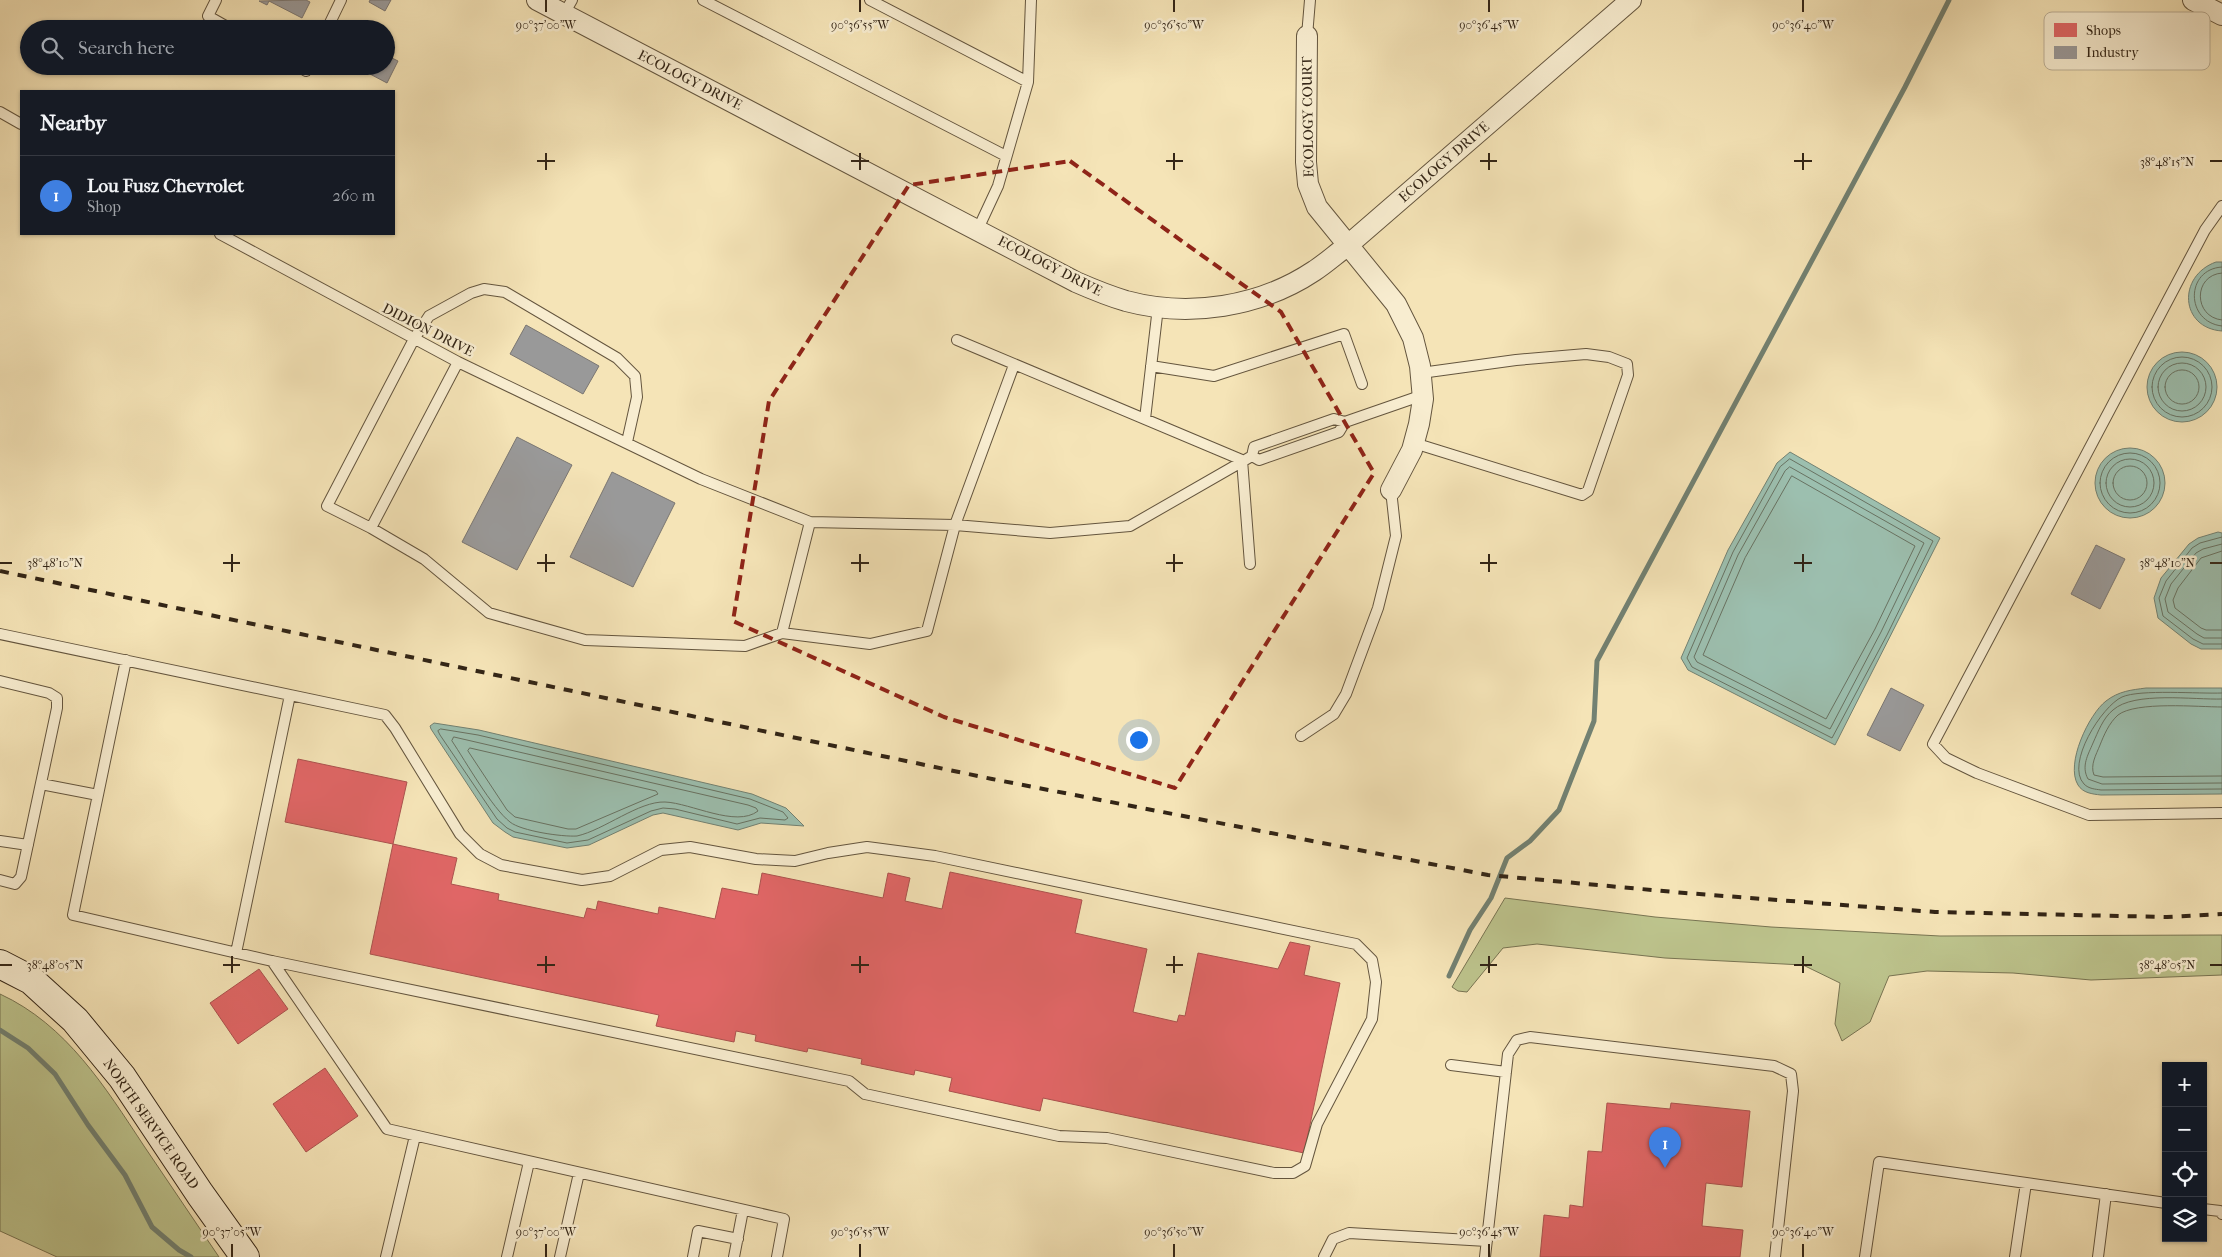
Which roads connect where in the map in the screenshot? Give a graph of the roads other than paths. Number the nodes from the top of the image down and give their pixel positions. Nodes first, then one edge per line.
1 (216, 0) edge
2 (341, 0) edge
3 (537, 0) edge
4 (703, 0) edge
5 (870, 0) edge
6 (1031, 0) edge
7 (1310, 0) edge
8 (1631, 0) edge
9 (2193, 0) edge
10 (568, 7) edge
11 (2222, 15) edge
12 (215, 20) edge
13 (331, 20) edge
14 (1307, 36) joint
15 (1028, 82) junction
16 (0, 112) edge
17 (20, 123) edge
18 (1006, 156) junction
19 (2222, 206) edge
20 (978, 229) junction
21 (222, 235) edge
22 (1348, 246) junction
23 (1158, 307) junction
24 (414, 339) junction
25 (957, 340) dead end
26 (458, 362) junction
27 (1014, 364) junction
28 (1151, 366) junction
29 (1421, 373) junction
30 (1362, 384) dead end
31 (1423, 396) junction
32 (1145, 420) junction
33 (1345, 422) junction
34 (627, 442) junction
35 (1414, 443) junction
36 (1247, 458) junction
37 (1391, 490) joint
38 (810, 522) junction
39 (955, 525) junction
40 (371, 528) junction
41 (1250, 564) dead end
42 (782, 633) junction
43 (0, 634) edge
44 (126, 660) junction
45 (0, 681) edge
46 (290, 695) junction
47 (1301, 736) dead end
48 (41, 784) junction
49 (98, 795) junction
50 (2222, 813) edge
51 (0, 841) edge
52 (28, 845) junction
53 (0, 880) edge
54 (236, 953) junction
55 (272, 961) junction
56 (0, 964) edge
57 (1451, 1065) dead end
58 (1506, 1072) junction
59 (415, 1136) junction
60 (529, 1162) junction
61 (579, 1173) junction
62 (2026, 1183) junction
63 (2106, 1194) junction
64 (2162, 1202) edge
65 (2207, 1209) edge
66 (743, 1210) junction
67 (2222, 1214) edge
68 (738, 1239) junction
69 (1487, 1241) junction
70 (245, 1257) edge
71 (386, 1257) edge
72 (507, 1257) edge
73 (560, 1257) edge
74 (692, 1257) edge
75 (734, 1257) edge
76 (777, 1257) edge
77 (1324, 1257) edge
78 (1485, 1257) edge
79 (1774, 1257) edge
80 (1865, 1257) edge
81 (2015, 1257) edge
82 (2098, 1257) edge

1 - 12 lane
2 - 13 lane
3 - 10 street, ECOLOGY DRIVE
4 - 18 lane
5 - 15 lane
6 - 15 lane
7 - 14 lane
8 - 22 street, ECOLOGY DRIVE
9 - 11 street
10 - 20 street, ECOLOGY DRIVE
14 - 22 street, ECOLOGY COURT
15 - 18 lane
16 - 17 lane
18 - 20 lane
19 - 50 lane
20 - 23 street, ECOLOGY DRIVE
21 - 24 lane, DIDION DRIVE
22 - 23 street, ECOLOGY DRIVE
22 - 29 street, ECOLOGY COURT
23 - 28 lane
24 - 26 lane, DIDION DRIVE
24 - 34 lane
24 - 40 lane
25 - 27 lane
26 - 34 lane, DIDION DRIVE
26 - 40 lane
27 - 32 lane
27 - 39 lane
28 - 30 lane
28 - 32 lane
29 - 31 street, ECOLOGY COURT
29 - 35 lane
31 - 33 lane
31 - 35 street, ECOLOGY COURT
32 - 36 lane
33 - 36 lane
33 - 36 lane
34 - 38 lane, DIDION DRIVE
35 - 37 street, ECOLOGY COURT
36 - 39 lane
36 - 41 lane
37 - 47 lane
38 - 39 lane
38 - 42 lane
39 - 42 lane
40 - 42 lane
43 - 44 lane
44 - 46 lane
44 - 49 lane
45 - 48 lane
46 - 54 lane
46 - 55 lane
48 - 49 lane
48 - 52 lane
49 - 54 lane
51 - 52 lane
52 - 53 lane
54 - 55 lane
55 - 59 lane
56 - 70 street, NORTH SERVICE ROAD
57 - 58 lane
58 - 69 lane
58 - 79 lane
59 - 60 lane
59 - 71 lane
60 - 61 lane
60 - 72 lane
61 - 66 lane
61 - 73 lane
62 - 63 lane
62 - 80 lane
62 - 81 lane
63 - 64 lane
63 - 82 lane
65 - 67 lane
66 - 68 lane
66 - 76 lane
68 - 74 lane
68 - 75 lane
69 - 77 lane
69 - 78 lane

